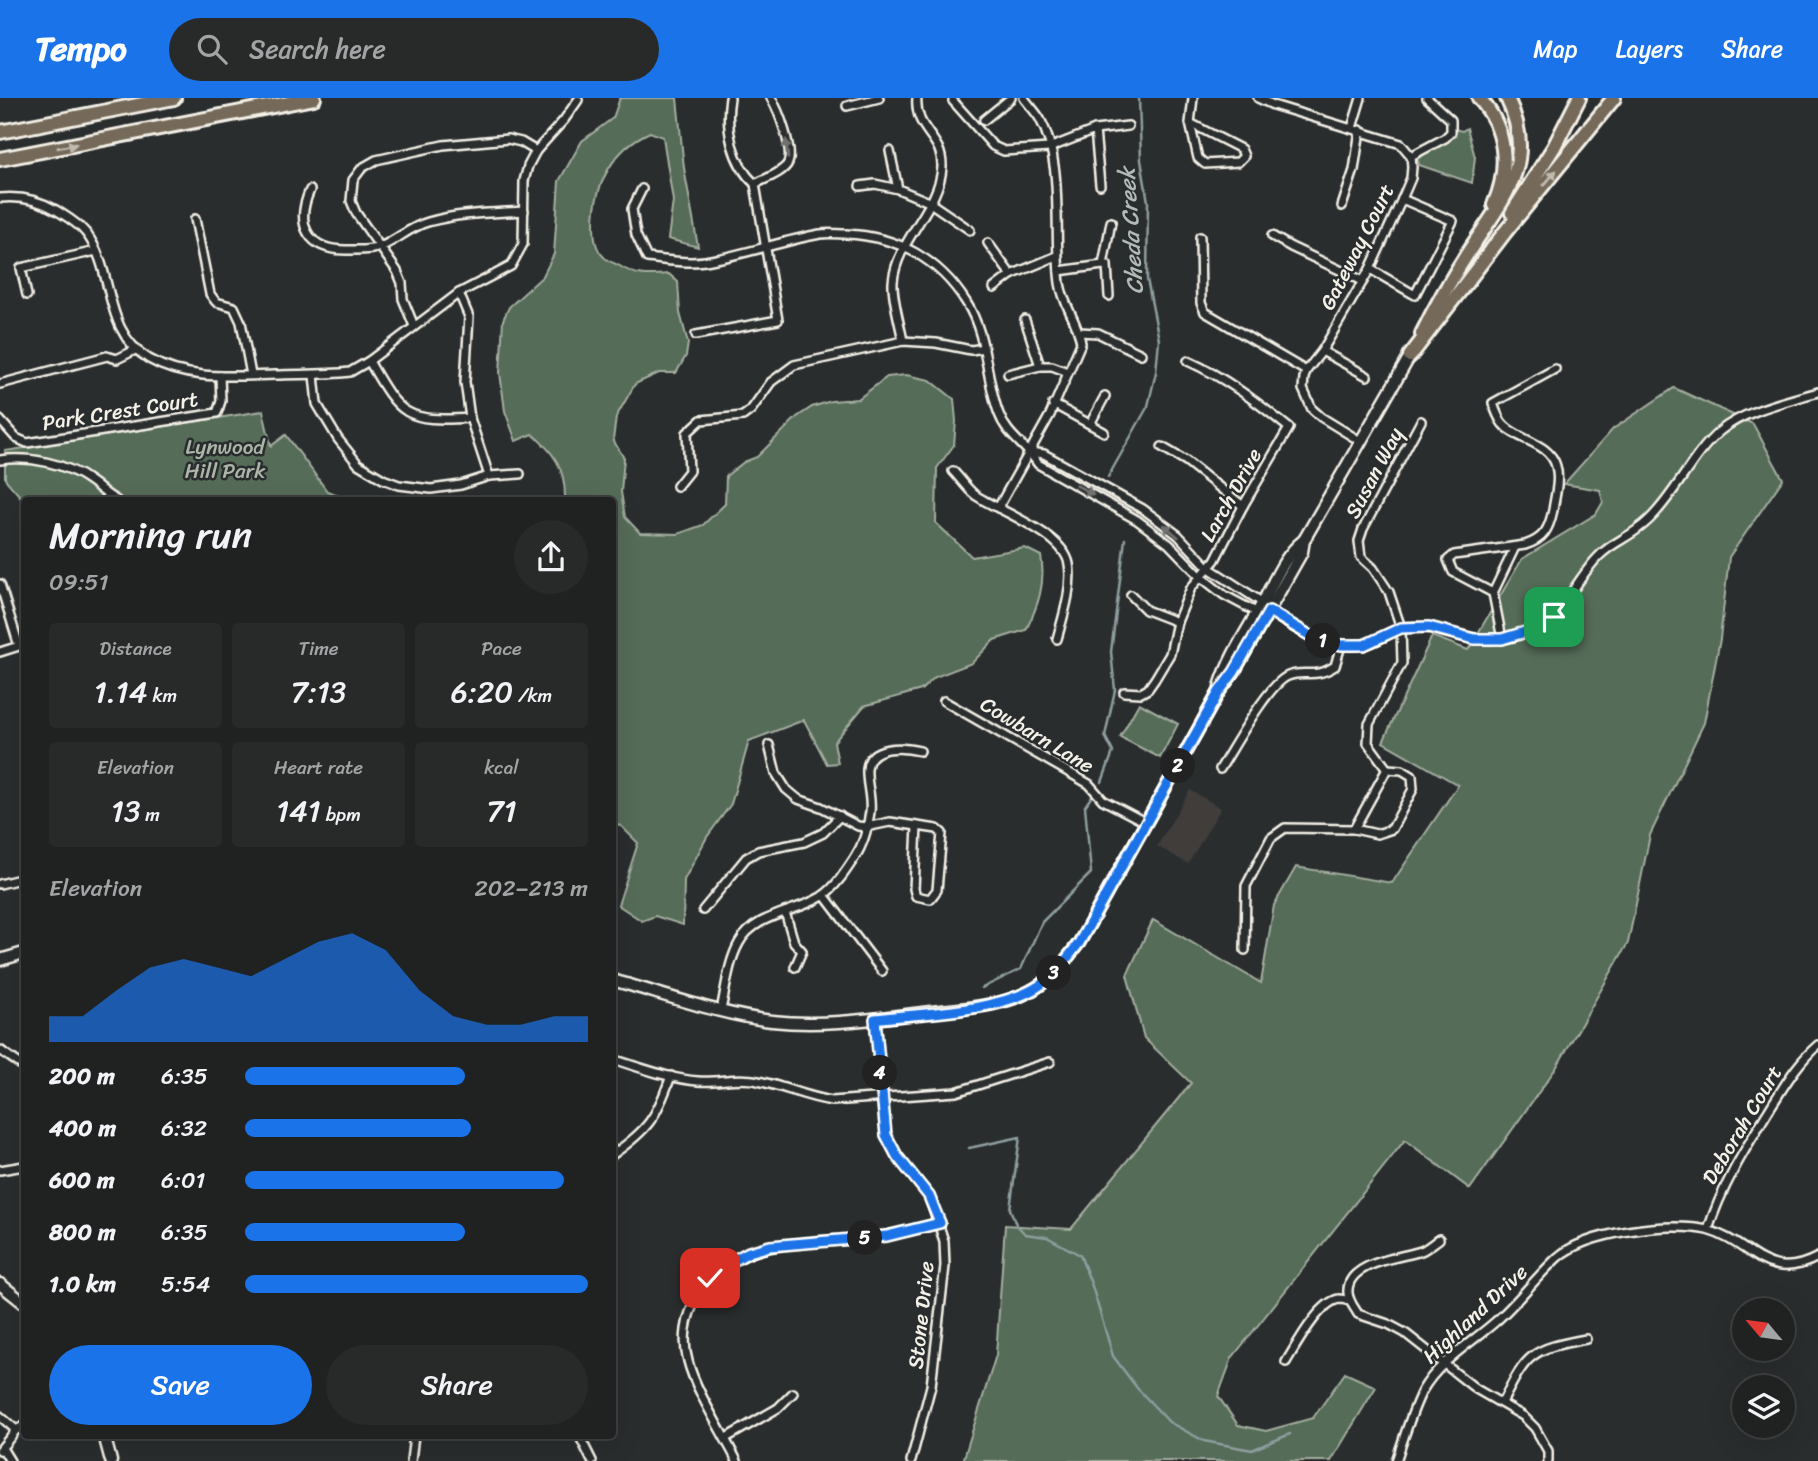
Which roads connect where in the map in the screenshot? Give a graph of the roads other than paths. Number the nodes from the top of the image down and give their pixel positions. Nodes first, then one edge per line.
1 (174, 98) edge
2 (314, 98) edge
3 (730, 98) edge
4 (771, 98) edge
5 (879, 98) edge
6 (917, 98) edge
7 (1011, 98) edge
8 (1024, 98) edge
9 (1193, 98) edge
10 (1258, 98) edge
11 (1361, 98) edge
12 (1427, 98) edge
13 (1479, 98) edge
14 (1507, 98) edge
15 (1579, 98) edge
16 (1614, 98) edge
17 (578, 100) dead end
18 (953, 101) dead end
19 (847, 106) dead end
20 (984, 120) dead end
21 (1190, 123) junction
22 (1128, 126) dead end
23 (1356, 129) junction
24 (1095, 130) junction
25 (0, 132) edge
26 (1049, 148) junction
27 (536, 151) junction
28 (890, 151) dead end
29 (1411, 156) junction
30 (0, 159) edge
31 (755, 184) junction
32 (860, 186) dead end
33 (1100, 186) dead end
34 (642, 189) dead end
35 (898, 189) junction
36 (310, 190) dead end
37 (0, 198) edge
38 (1402, 199) junction
39 (929, 202) junction
40 (1342, 206) dead end
41 (524, 211) junction
42 (195, 219) dead end
43 (1111, 222) dead end
44 (970, 230) dead end
45 (1272, 236) dead end
46 (1200, 237) dead end
47 (989, 243) dead end
48 (1475, 243) junction
49 (381, 246) junction
50 (905, 246) junction
51 (765, 247) junction
52 (96, 251) junction
53 (1057, 256) junction
54 (1103, 265) junction
55 (1370, 269) junction
56 (1059, 271) junction
57 (1011, 275) junction
58 (1363, 281) junction
59 (994, 288) dead end
60 (1462, 289) junction
61 (459, 293) junction
62 (27, 295) dead end
63 (1110, 296) dead end
64 (1025, 320) dead end
65 (415, 326) junction
66 (1079, 332) junction
67 (696, 335) dead end
68 (903, 341) junction
69 (984, 348) junction
70 (136, 349) junction
71 (1322, 351) junction
72 (1141, 354) dead end
73 (1410, 356) junction
74 (369, 361) junction
75 (1188, 361) dead end
76 (1041, 366) junction
77 (1556, 369) dead end
78 (1306, 371) junction
79 (1068, 372) junction
80 (1008, 374) dead end
81 (251, 375) junction
82 (314, 375) junction
83 (220, 376) junction
84 (1367, 376) dead end
85 (0, 384) edge
86 (1818, 392) edge
87 (1105, 396) dead end
88 (1053, 404) junction
89 (470, 418) junction
90 (0, 420) edge
91 (1421, 421) dead end
92 (1090, 424) junction
93 (1104, 432) dead end
94 (1360, 441) junction
95 (1162, 447) dead end
96 (1030, 452) junction
97 (0, 460) edge
98 (953, 471) dead end
99 (520, 474) dead end
100 (489, 476) junction
101 (677, 486) dead end
102 (112, 497) edge
103 (1243, 506) junction
104 (998, 508) junction
105 (1515, 547) junction
106 (1209, 568) junction
107 (1201, 577) junction
108 (0, 584) edge
109 (1493, 593) junction
110 (1130, 595) dead end
111 (1266, 607) junction
112 (1256, 614) junction
113 (1177, 622) junction
114 (1401, 628) junction
115 (1057, 639) dead end
116 (1502, 639) junction
117 (1341, 645) junction
118 (0, 652) edge
119 (1124, 692) dead end
120 (1219, 692) junction
121 (944, 701) dead end
122 (769, 745) dead end
123 (920, 751) dead end
124 (1220, 769) dead end
125 (1387, 769) junction
126 (840, 816) junction
127 (1147, 823) junction
128 (917, 826) junction
129 (866, 827) junction
130 (1354, 830) junction
131 (21, 879) edge
132 (0, 884) edge
133 (824, 895) junction
134 (703, 910) dead end
135 (785, 912) junction
136 (1245, 950) dead end
137 (21, 954) edge
138 (0, 960) edge
139 (795, 967) dead end
140 (882, 971) dead end
141 (616, 981) edge
142 (721, 1010) junction
143 (875, 1019) junction
144 (1818, 1045) edge
145 (0, 1050) edge
146 (616, 1060) edge
147 (1050, 1062) dead end
148 (21, 1065) edge
149 (671, 1076) junction
150 (882, 1098) junction
151 (616, 1151) edge
152 (21, 1166) edge
153 (0, 1170) edge
154 (940, 1223) junction
155 (1708, 1230) junction
156 (1439, 1239) dead end
157 (1818, 1257) edge
158 (0, 1284) edge
159 (21, 1301) edge
160 (1350, 1301) junction
161 (1586, 1339) dead end
162 (1286, 1362) dead end
163 (1443, 1363) junction
164 (793, 1393) dead end
165 (1502, 1403) junction
166 (0, 1416) edge
167 (21, 1428) edge
168 (16, 1430) junction
169 (726, 1438) junction
170 (105, 1439) edge
171 (414, 1439) edge
172 (581, 1439) edge
173 (1, 1449) edge
174 (10, 1461) edge
175 (111, 1461) edge
176 (411, 1461) edge
177 (592, 1461) edge
178 (737, 1461) edge
179 (911, 1461) edge
180 (1396, 1461) edge
181 (1548, 1461) edge

1 - 25 highway
30 -> 2 highway
3 - 31 street
31 -> 4 street
5 - 19 street
6 - 39 street
7 - 20 street
8 - 26 street
9 - 21 street
10 - 23 street
11 - 23 street
12 - 29 street
13 - 48 highway
14 - 48 highway
15 - 60 highway
60 -> 16 highway
17 - 27 street
18 - 26 street
21 - 21 street
22 - 24 street
23 - 29 street
23 - 40 street
24 - 26 street
24 - 33 street
26 - 53 street
27 - 41 street
27 - 49 street
28 - 35 street
29 - 38 street, Gateway Court
31 - 51 street
32 - 35 street
34 - 51 street
35 - 39 street
36 - 49 street
37 - 52 street
38 - 55 street, Gateway Court
38 - 55 street
39 - 44 street
39 - 50 street
41 - 49 street
41 - 61 street
42 - 81 street
43 - 54 street
45 - 58 street
46 - 78 street
47 - 57 street
48 - 73 highway
49 - 65 street
50 - 51 street
50 - 68 street
50 - 69 street
51 - 67 street
52 - 62 street
52 - 70 street
53 - 56 street
53 - 57 street
54 - 56 street
54 - 63 street
55 - 58 street, Gateway Court
56 - 66 street
57 - 59 street
58 - 71 street, Gateway Court
60 - 73 highway
61 - 65 street
61 - 89 street
64 - 76 street
65 - 74 street
66 - 72 street
66 - 79 street
68 - 69 street
68 - 101 street
69 - 96 street
70 - 83 street
70 - 85 street
71 - 78 street, Gateway Court
71 - 84 street
73 - 94 main road
74 - 82 street
74 - 89 street
75 - 103 street, Larch Drive
76 - 79 street
76 - 80 street
77 - 105 street
78 - 94 street
79 - 88 street
81 - 82 street
81 - 83 street
82 - 100 street
83 - 90 street, Park Crest Court
86 - 116 street
87 - 92 street
88 - 92 street
88 - 96 street
89 - 100 street
91 - 114 street, Susan Way
92 - 93 street
94 - 111 main road
95 - 103 street
96 - 104 street
106 -> 96 street
96 -> 107 street
97 - 102 street, Park Crest Court
98 - 104 street
99 - 100 street
103 - 106 street, Larch Drive
104 - 115 street
105 - 109 street
105 - 109 street
106 - 107 street, Larch Drive
106 - 111 street
107 - 112 street
107 - 113 street, Larch Drive
108 - 118 street
109 - 116 street
110 - 113 street
111 - 112 main road
111 - 117 street
111 - 120 main road
112 - 120 main road
113 - 119 street, Larch Drive
114 - 116 street
114 - 117 street
114 - 125 street, Susan Way
117 - 124 street
120 - 127 main road
121 - 127 street, Cowbarn Lane
122 - 126 street
123 - 129 street
125 - 130 street
125 - 130 street, Susan Way
126 - 129 street
126 - 134 street
127 - 143 main road
128 - 128 street
128 - 129 street
129 - 133 street
130 - 136 street, Susan Way
131 - 132 street
133 - 135 street
133 - 140 street
135 - 139 street
135 - 142 street
137 - 138 main road
141 - 142 main road
142 - 143 main road
143 - 150 street, Stone Drive
144 - 155 street, Deborah Court
145 - 148 street
146 - 149 street
147 - 150 street
149 - 150 street
149 - 151 street
150 - 154 street, Stone Drive
152 - 153 street
154 - 169 street
154 - 179 street, Stone Drive
155 - 157 street, Highland Drive
155 - 163 street, Highland Drive
156 - 160 street
158 - 159 main road
160 - 162 street
160 - 163 street
161 - 165 street
163 - 165 street
163 - 180 street, Highland Drive
164 - 169 street
165 - 181 street
166 - 168 street
167 - 168 street
168 - 173 street
169 - 178 street
170 - 175 main road
171 - 176 street
172 - 177 street
173 - 174 street

